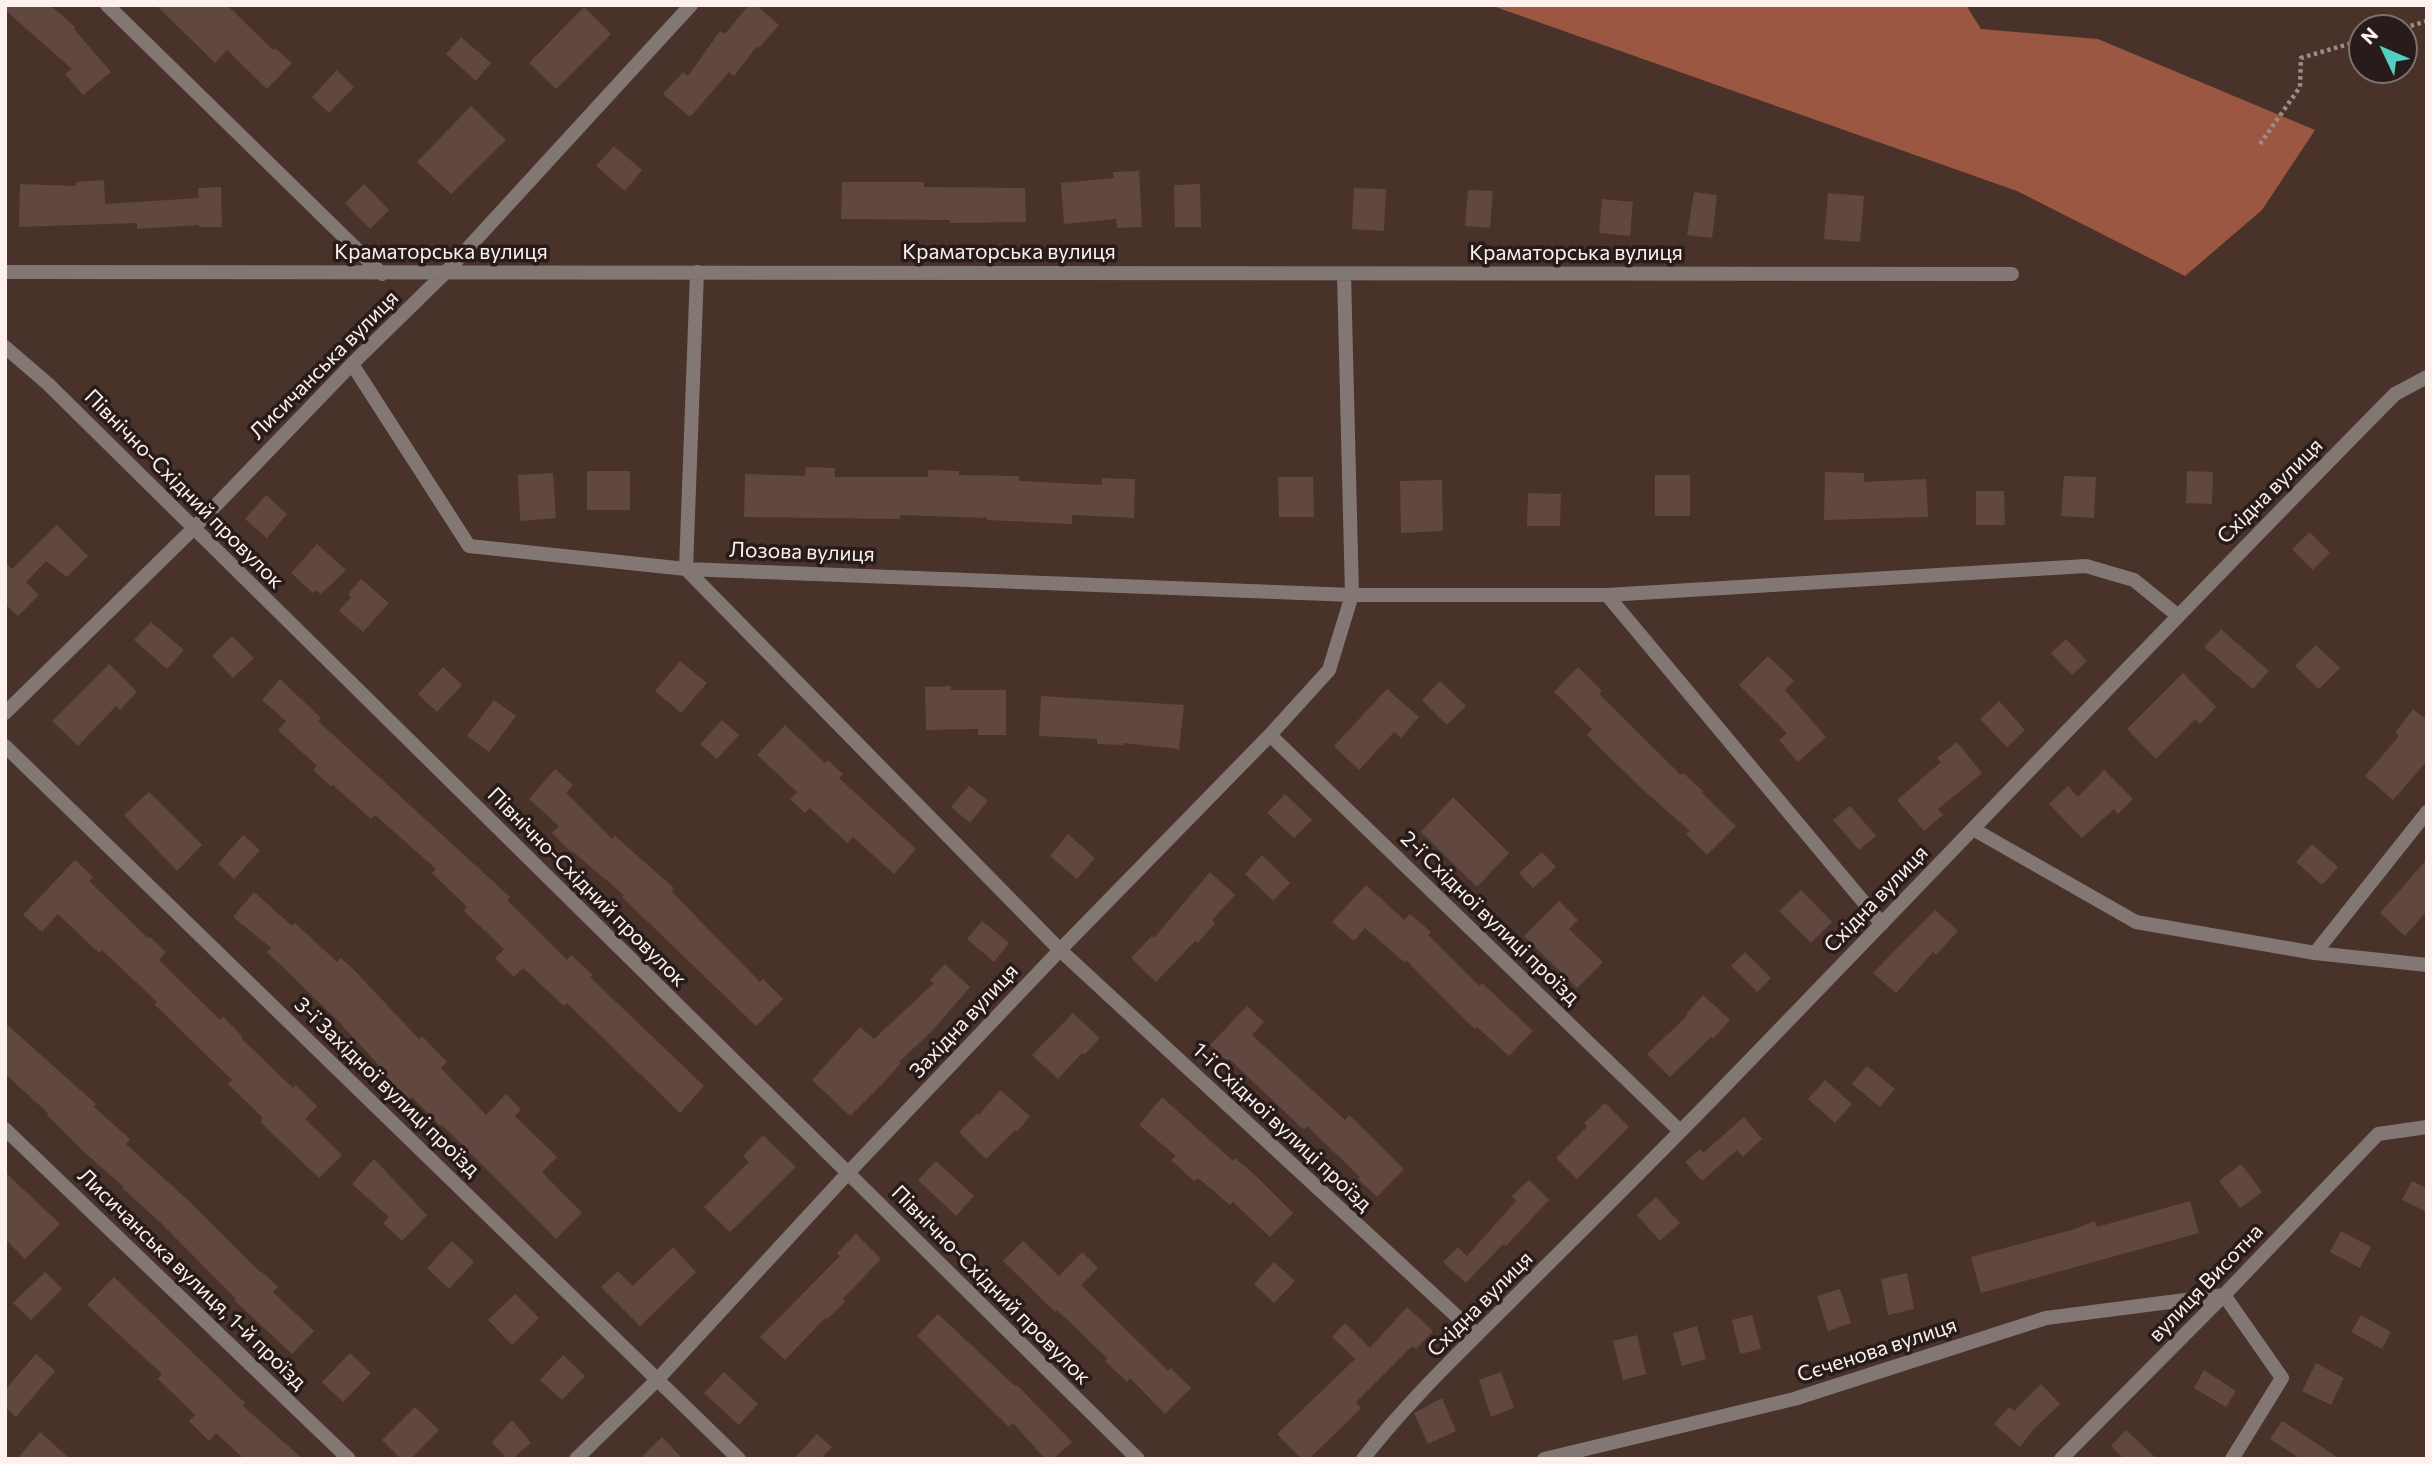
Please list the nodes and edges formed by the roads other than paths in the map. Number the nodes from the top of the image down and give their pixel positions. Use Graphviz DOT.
graph roads {
  1 [pos="107,5"];
  2 [pos="691,5"];
  3 [pos="5,272"];
  4 [pos="446,272"];
  5 [pos="697,272"];
  6 [pos="382,274"];
  7 [pos="1344,274"];
  8 [pos="2012,274"];
  9 [pos="5,347"];
  10 [pos="352,364"];
  11 [pos="2427,377"];
  12 [pos="194,528"];
  13 [pos="686,569"];
  14 [pos="1352,595"];
  15 [pos="1607,595"];
  16 [pos="2177,615"];
  17 [pos="5,713"];
  18 [pos="1270,735"];
  19 [pos="5,746"];
  20 [pos="2427,812"];
  21 [pos="1973,829"];
  22 [pos="1882,924"];
  23 [pos="1059,950"];
  24 [pos="2315,953"];
  25 [pos="2427,965"];
  26 [pos="2427,1127"];
  27 [pos="5,1129"];
  28 [pos="1680,1131"];
  29 [pos="848,1173"];
  30 [pos="2224,1295"];
  31 [pos="1477,1335"];
  32 [pos="657,1380"];
  33 [pos="349,1459"];
  34 [pos="576,1459"];
  35 [pos="739,1459"];
  36 [pos="1138,1459"];
  37 [pos="1363,1459"];
  38 [pos="1544,1459"];
  39 [pos="2062,1459"];
  40 [pos="2232,1459"];
  1 -- 6 [label="street"];
  2 -- 4 [label="street, Лисичанська вулиця"];
  3 -- 6 [label="street, Краматорська вулиця"];
  4 -- 5 [label="street, Краматорська вулиця"];
  4 -- 6 [label="street, Краматорська вулиця"];
  4 -- 10 [label="street, Лисичанська вулиця"];
  5 -- 7 [label="street, Краматорська вулиця"];
  5 -- 13 [label="street"];
  7 -- 8 [label="street, Краматорська вулиця"];
  7 -- 14 [label="street, Західна вулиця"];
  9 -- 12 [label="street, Північно-Східний провулок"];
  10 -- 12 [label="street, Лисичанська вулиця"];
  10 -- 13 [label="street, Лозова вулиця"];
  11 -- 16 [label="street, Східна вулиця"];
  12 -- 17 [label="street, Лисичанська вулиця"];
  12 -- 29 [label="street, Північно-Східний провулок"];
  13 -- 14 [label="street, Лозова вулиця"];
  13 -- 23 [label="street, 1-ї Східної вулиці проїзд"];
  14 -- 15 [label="street, Лозова вулиця"];
  14 -- 18 [label="street, Західна вулиця"];
  15 -- 16 [label="street, Лозова вулиця"];
  15 -- 22 [label="street"];
  16 -- 21 [label="street, Східна вулиця"];
  18 -- 23 [label="street, Західна вулиця"];
  18 -- 28 [label="street, 2-ї Східної вулиці проїзд"];
  19 -- 32 [label="street, 3-ї Західної вулиці проїзд"];
  20 -- 24 [label="street"];
  21 -- 22 [label="street, Східна вулиця"];
  21 -- 24 [label="street"];
  22 -- 28 [label="street, Східна вулиця"];
  23 -- 29 [label="street, Західна вулиця"];
  23 -- 31 [label="street, 1-ї Східної вулиці проїзд"];
  24 -- 25 [label="street"];
  26 -- 30 [label="street, вулиця Висотна"];
  27 -- 33 [label="street, Лисичанська вулиця, 1-й проїзд"];
  28 -- 31 [label="street, Східна вулиця"];
  29 -- 32 [label="street, Західна вулиця"];
  29 -- 36 [label="street, Північно-Східний провулок"];
  30 -- 38 [label="street, Сєченова вулиця"];
  30 -- 39 [label="street, вулиця Висотна"];
  30 -- 40 [label="street"];
  31 -- 37 [label="street, Східна вулиця"];
  32 -- 34 [label="street, Західна вулиця"];
  32 -- 35 [label="street, 3-ї Західної вулиці проїзд"];
}
